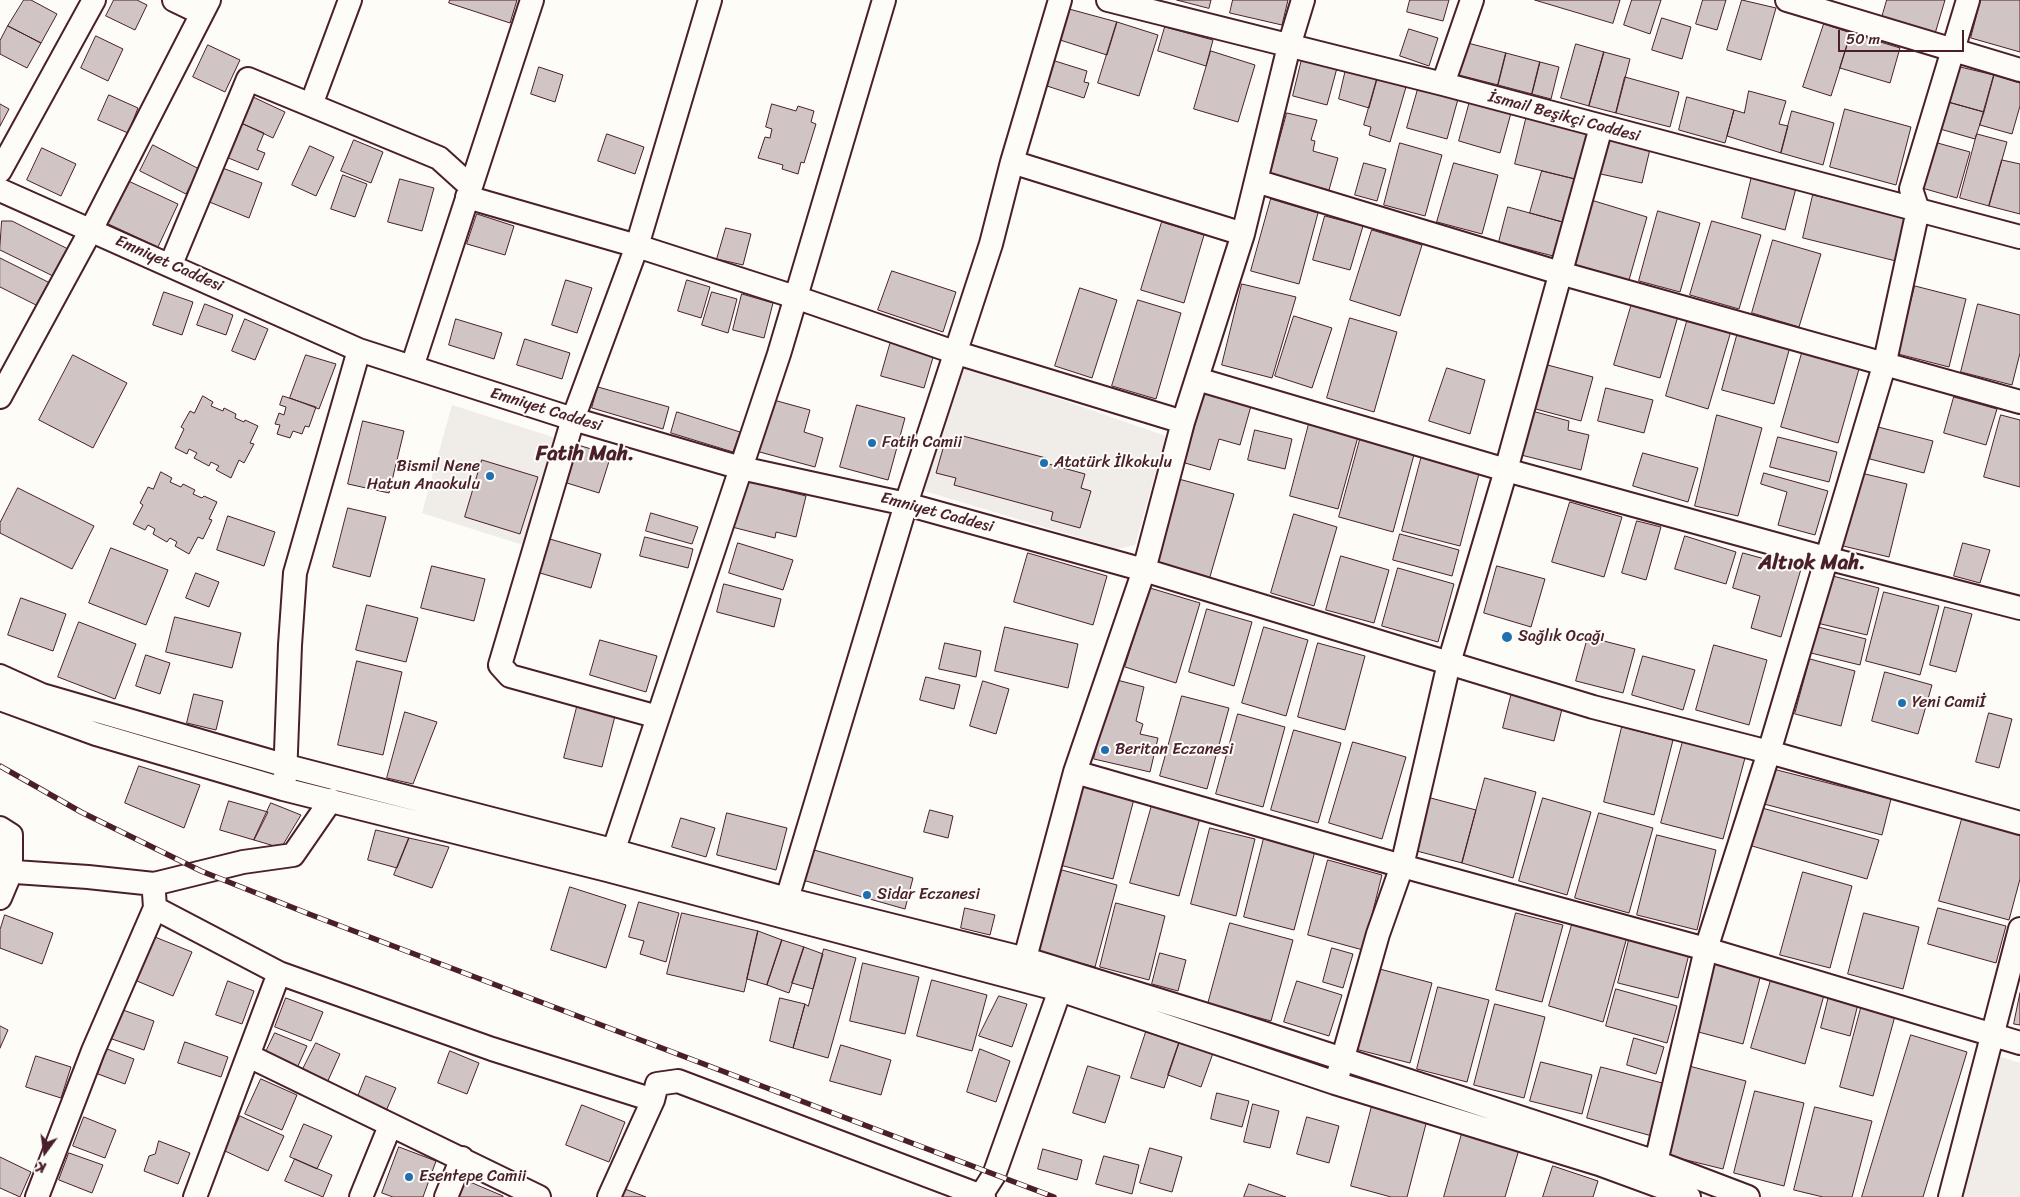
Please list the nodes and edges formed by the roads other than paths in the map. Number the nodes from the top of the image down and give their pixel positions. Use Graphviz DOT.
graph roads {
  1 [pos="94,0"];
  2 [pos="174,0"];
  3 [pos="350,0"];
  4 [pos="532,0"];
  5 [pos="710,0"];
  6 [pos="884,0"];
  7 [pos="1060,0"];
  8 [pos="1108,0"];
  9 [pos="1303,0"];
  10 [pos="1472,0"];
  11 [pos="1787,0"];
  12 [pos="1968,0"];
  13 [pos="205,6"];
  14 [pos="1826,6"];
  15 [pos="1164,7"];
  16 [pos="1289,46"];
  17 [pos="1954,50"];
  18 [pos="2020,70"];
  19 [pos="1442,84"];
  20 [pos="312,105"];
  21 [pos="1601,127"];
  22 [pos="1012,162"];
  23 [pos="0,171"];
  24 [pos="1256,181"];
  25 [pos="0,190"];
  26 [pos="469,192"];
  27 [pos="1918,210"];
  28 [pos="91,230"];
  29 [pos="1243,234"];
  30 [pos="2020,237"];
  31 [pos="637,246"];
  32 [pos="171,264"];
  33 [pos="1560,272"];
  34 [pos="795,297"];
  35 [pos="359,350"];
  36 [pos="954,352"];
  37 [pos="1884,366"];
  38 [pos="412,367"];
  39 [pos="1198,379"];
  40 [pos="0,397"];
  41 [pos="2020,402"];
  42 [pos="573,419"];
  43 [pos="1183,422"];
  44 [pos="741,468"];
  45 [pos="1506,470"];
  46 [pos="906,504"];
  47 [pos="1826,558"];
  48 [pos="1144,570"];
  49 [pos="2020,608"];
  50 [pos="1449,663"];
  51 [pos="0,676"];
  52 [pos="0,698"];
  53 [pos="658,717"];
  54 [pos="1769,752"];
  55 [pos="287,766"];
  56 [pos="1075,772"];
  57 [pos="284,789"];
  58 [pos="331,800"];
  59 [pos="2020,823"];
  60 [pos="0,828"];
  61 [pos="610,860"];
  62 [pos="1402,866"];
  63 [pos="5,872"];
  64 [pos="154,884"];
  65 [pos="0,898"];
  66 [pos="787,899"];
  67 [pos="155,908"];
  68 [pos="2020,928"];
  69 [pos="1706,949"];
  70 [pos="1022,968"];
  71 [pos="279,973"];
  72 [pos="1060,990"];
  73 [pos="1990,1036"];
  74 [pos="2020,1043"];
  75 [pos="249,1056"];
  76 [pos="1342,1060"];
  77 [pos="1335,1083"];
  78 [pos="653,1100"];
  79 [pos="390,1126"];
  80 [pos="462,1158"];
  81 [pos="1652,1171"];
  82 [pos="37,1197"];
  83 [pos="195,1197"];
  84 [pos="360,1197"];
  85 [pos="446,1197"];
  86 [pos="539,1197"];
  87 [pos="609,1197"];
  88 [pos="982,1197"];
  89 [pos="1689,1197"];
  90 [pos="1748,1197"];
  91 [pos="1950,1197"];
  1 -- 23 [label="street"];
  2 -- 13 [label="street"];
  3 -- 20 [label="street"];
  4 -- 26 [label="street"];
  5 -- 31 [label="street"];
  6 -- 34 [label="street"];
  7 -- 22 [label="street"];
  8 -- 15 [label="street, İsmail Beşikçi Caddesi"];
  9 -- 16 [label="street"];
  10 -- 19 [label="street"];
  11 -- 14 [label="street"];
  12 -- 17 [label="street"];
  13 -- 28 [label="street"];
  14 -- 17 [label="street"];
  15 -- 16 [label="street, İsmail Beşikçi Caddesi"];
  16 -- 19 [label="street, İsmail Beşikçi Caddesi"];
  16 -- 24 [label="street"];
  17 -- 18 [label="street"];
  17 -- 27 [label="street"];
  19 -- 21 [label="street, İsmail Beşikçi Caddesi"];
  20 -- 26 [label="street"];
  20 -- 32 [label="street"];
  21 -- 27 [label="street, İsmail Beşikçi Caddesi"];
  21 -- 33 [label="street"];
  22 -- 29 [label="street"];
  22 -- 36 [label="street"];
  24 -- 29 [label="street"];
  24 -- 33 [label="street"];
  25 -- 28 [label="street, Emniyet Caddesi"];
  26 -- 31 [label="street"];
  26 -- 38 [label="street"];
  27 -- 30 [label="street, İsmail Beşikçi Caddesi"];
  27 -- 37 [label="street"];
  28 -- 32 [label="street, Emniyet Caddesi"];
  28 -- 40 [label="street"];
  29 -- 39 [label="street"];
  31 -- 34 [label="street"];
  31 -- 42 [label="street"];
  32 -- 35 [label="street, Emniyet Caddesi"];
  33 -- 37 [label="street"];
  33 -- 45 [label="street"];
  34 -- 36 [label="street"];
  34 -- 44 [label="street"];
  35 -- 38 [label="street, Emniyet Caddesi"];
  35 -- 55 [label="street"];
  36 -- 43 [label="street"];
  36 -- 46 [label="street"];
  37 -- 41 [label="street"];
  37 -- 47 [label="street"];
  38 -- 42 [label="street, Emniyet Caddesi"];
  39 -- 43 [label="street"];
  39 -- 45 [label="street"];
  42 -- 44 [label="street, Emniyet Caddesi"];
  42 -- 53 [label="street"];
  43 -- 48 [label="street"];
  44 -- 46 [label="street, Emniyet Caddesi"];
  44 -- 53 [label="street"];
  45 -- 47 [label="street"];
  45 -- 50 [label="street"];
  46 -- 48 [label="street, Emniyet Caddesi"];
  46 -- 66 [label="street"];
  47 -- 49 [label="street"];
  47 -- 54 [label="street"];
  48 -- 50 [label="street, Emniyet Caddesi"];
  48 -- 56 [label="street"];
  50 -- 54 [label="street, Emniyet Caddesi"];
  50 -- 62 [label="street"];
  51 -- 55 [label="street"];
  52 -- 57 [label="street"];
  53 -- 61 [label="street"];
  54 -- 59 [label="street, Emniyet Caddesi"];
  54 -- 69 [label="street"];
  55 -- 57 [label="street"];
  55 -- 61 [label="street"];
  56 -- 62 [label="street"];
  56 -- 70 [label="street"];
  57 -- 58 [label="street"];
  58 -- 61 [label="street"];
  58 -- 64 [label="street"];
  60 -- 63 [label="street"];
  61 -- 66 [label="street"];
  61 -- 70 [label="street"];
  62 -- 69 [label="street"];
  62 -- 76 [label="street"];
  63 -- 64 [label="street"];
  63 -- 65 [label="street"];
  64 -- 67 [label="street"];
  66 -- 70 [label="street"];
  67 -- 71 [label="street"];
  67 -- 82 [label="street"];
  68 -- 73 [label="street"];
  69 -- 73 [label="street"];
  69 -- 81 [label="street"];
  70 -- 72 [label="street"];
  70 -- 76 [label="street"];
  71 -- 75 [label="street"];
  71 -- 78 [label="street"];
  72 -- 77 [label="street"];
  72 -- 88 [label="street"];
  73 -- 74 [label="street"];
  73 -- 91 [label="street"];
  75 -- 79 [label="street"];
  75 -- 83 [label="street"];
  76 -- 77 [label="street"];
  76 -- 81 [label="street"];
  77 -- 81 [label="street"];
  78 -- 87 [label="street"];
  78 -- 88 [label="street"];
  79 -- 80 [label="street"];
  79 -- 84 [label="street"];
  80 -- 85 [label="street"];
  80 -- 86 [label="street"];
  81 -- 89 [label="street"];
  81 -- 90 [label="street"];
}
